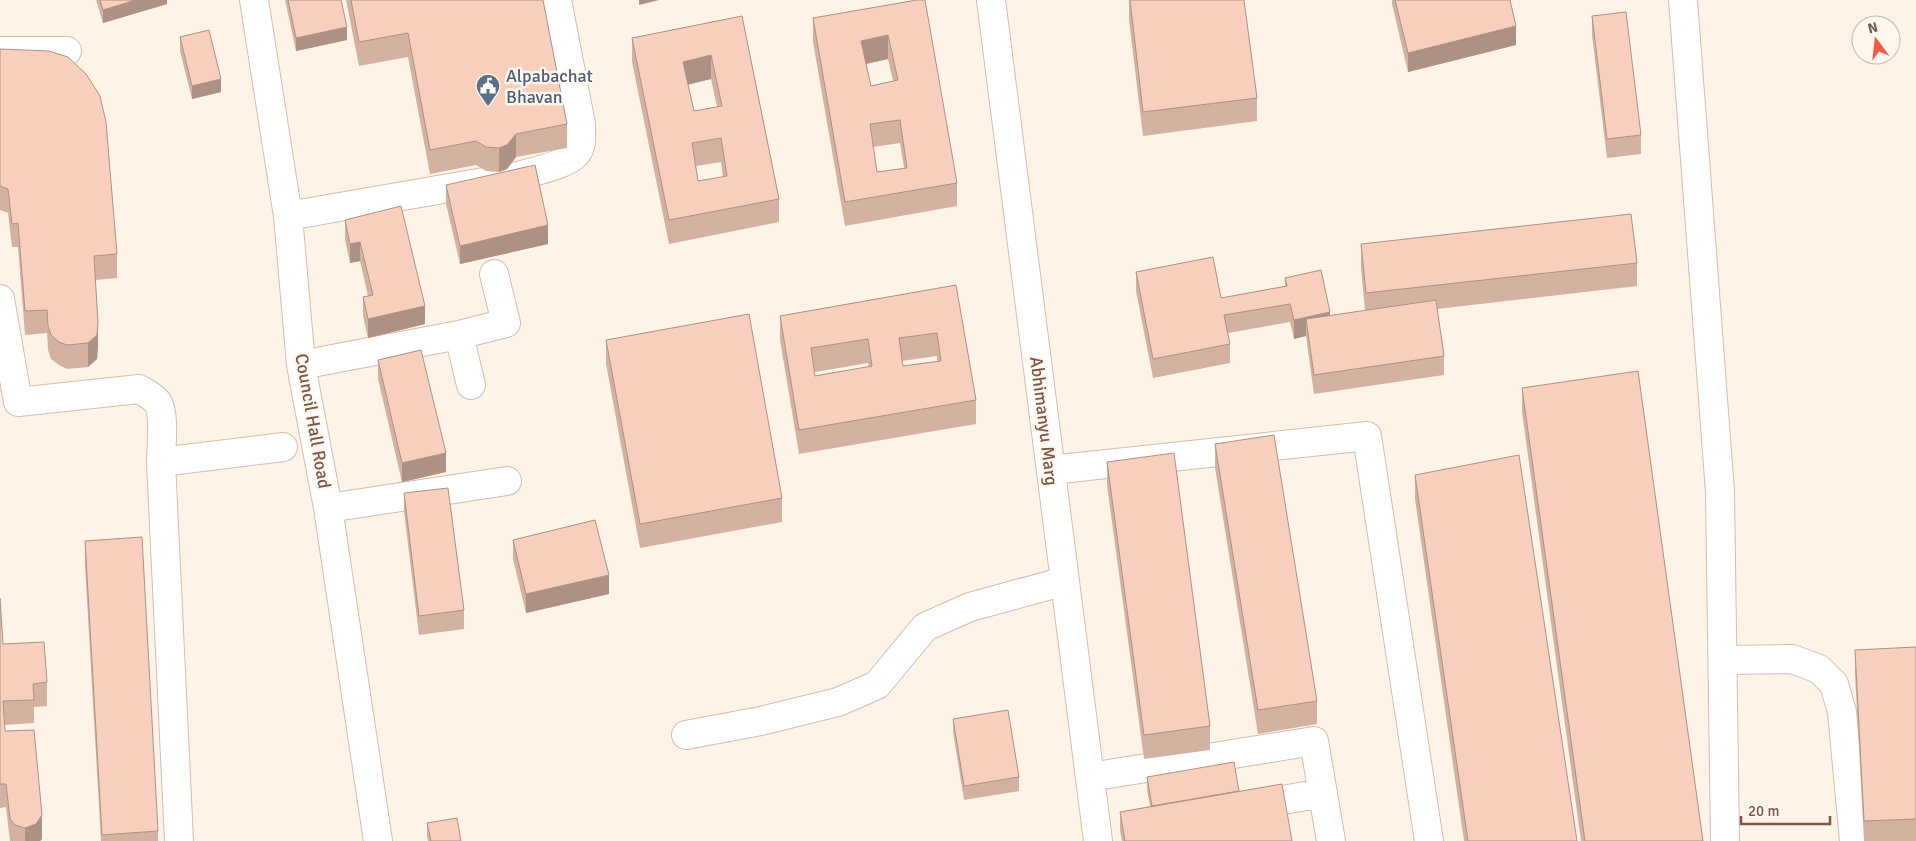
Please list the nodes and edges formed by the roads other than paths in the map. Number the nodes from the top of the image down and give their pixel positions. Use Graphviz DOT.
graph roads {
  1 [pos="254,0"];
  2 [pos="557,0"];
  3 [pos="991,0"];
  4 [pos="1684,0"];
  5 [pos="0,51"];
  6 [pos="67,51"];
  7 [pos="288,216"];
  8 [pos="494,274"];
  9 [pos="0,299"];
  10 [pos="459,335"];
  11 [pos="301,365"];
  12 [pos="471,385"];
  13 [pos="283,447"];
  14 [pos="161,462"];
  15 [pos="1051,470"];
  16 [pos="507,481"];
  17 [pos="328,508"];
  18 [pos="1065,581"];
  19 [pos="1723,660"];
  20 [pos="686,735"];
  21 [pos="1090,777"];
  22 [pos="1323,793"];
  23 [pos="1224,810"];
  24 [pos="1103,834"];
  25 [pos="179,841"];
  26 [pos="378,841"];
  27 [pos="1331,841"];
  28 [pos="1429,841"];
  29 [pos="1725,841"];
  30 [pos="1854,841"];
  1 -- 7 [label="street, Council Hall Road"];
  2 -- 7 [label="street"];
  3 -- 15 [label="street, Abhimanyu Marg"];
  4 -- 19 [label="street"];
  5 -- 6 [label="street"];
  7 -- 11 [label="street, Council Hall Road"];
  8 -- 10 [label="street"];
  9 -- 14 [label="street"];
  10 -- 11 [label="street"];
  10 -- 12 [label="street"];
  11 -- 17 [label="street, Council Hall Road"];
  13 -- 14 [label="street"];
  14 -- 25 [label="street"];
  15 -- 18 [label="street, Abhimanyu Marg"];
  15 -- 28 [label="street"];
  16 -- 17 [label="street"];
  17 -- 26 [label="street, Council Hall Road"];
  18 -- 20 [label="street"];
  18 -- 21 [label="street, Abhimanyu Marg"];
  19 -- 29 [label="street"];
  19 -- 30 [label="street"];
  21 -- 22 [label="street"];
  21 -- 24 [label="street, Abhimanyu Marg"];
  22 -- 23 [label="street"];
  22 -- 27 [label="street"];
}
